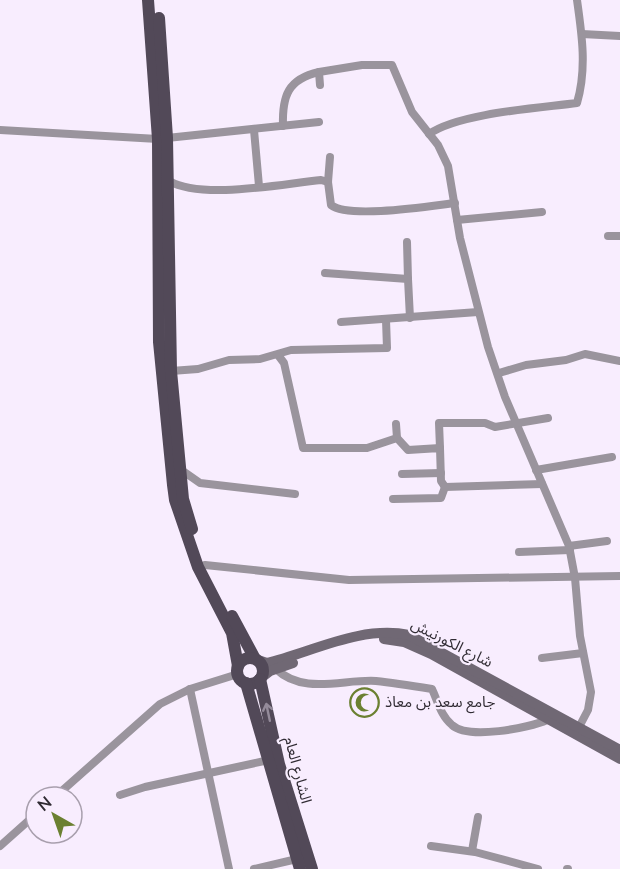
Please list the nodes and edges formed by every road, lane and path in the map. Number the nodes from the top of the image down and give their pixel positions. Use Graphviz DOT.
graph roads {
  1 [pos="148,0"];
  2 [pos="157,0"];
  3 [pos="577,0"];
  4 [pos="582,34"];
  5 [pos="620,36"];
  6 [pos="319,72"];
  7 [pos="320,85"];
  8 [pos="319,122"];
  9 [pos="283,126"];
  10 [pos="0,130"];
  11 [pos="254,130"];
  12 [pos="429,134"];
  13 [pos="163,138"];
  14 [pos="330,157"];
  15 [pos="169,181"];
  16 [pos="328,182"];
  17 [pos="259,186"];
  18 [pos="455,204"];
  19 [pos="542,212"];
  20 [pos="164,213"];
  21 [pos="457,220"];
  22 [pos="608,236"];
  23 [pos="620,237"];
  24 [pos="407,242"];
  25 [pos="325,273"];
  26 [pos="408,279"];
  27 [pos="478,312"];
  28 [pos="410,318"];
  29 [pos="386,320"];
  30 [pos="341,322"];
  31 [pos="278,355"];
  32 [pos="620,361"];
  33 [pos="171,371"];
  34 [pos="499,373"];
  35 [pos="548,418"];
  36 [pos="396,424"];
  37 [pos="517,424"];
  38 [pos="397,438"];
  39 [pos="440,448"];
  40 [pos="612,457"];
  41 [pos="175,461"];
  42 [pos="536,471"];
  43 [pos="441,473"];
  44 [pos="402,474"];
  45 [pos="542,484"];
  46 [pos="445,487"];
  47 [pos="295,494"];
  48 [pos="393,499"];
  49 [pos="607,541"];
  50 [pos="569,548"];
  51 [pos="519,552"];
  52 [pos="205,565"];
  53 [pos="620,576"];
  54 [pos="575,578"];
  55 [pos="583,653"];
  56 [pos="542,658"];
  57 [pos="256,659"];
  58 [pos="276,669"];
  59 [pos="241,674"];
  60 [pos="261,678"];
  61 [pos="190,690"];
  62 [pos="547,720"];
  63 [pos="578,729"];
  64 [pos="620,750"];
  65 [pos="620,759"];
  66 [pos="273,764"];
  67 [pos="208,775"];
  68 [pos="69,785"];
  69 [pos="120,795"];
  70 [pos="478,817"];
  71 [pos="24,825"];
  72 [pos="0,846"];
  73 [pos="431,846"];
  74 [pos="472,851"];
  75 [pos="298,864"];
  76 [pos="283,866"];
  77 [pos="518,866"];
  78 [pos="229,869"];
  79 [pos="254,869"];
  80 [pos="312,869"];
  81 [pos="538,869"];
  1 -- 13 [label="main road"];
  2 -- 13 [label="main road"];
  3 -- 4 [label="street"];
  4 -- 5 [label="street"];
  4 -- 12 [label="street"];
  6 -- 7 [label="street"];
  6 -- 9 [label="street"];
  6 -- 12 [label="street"];
  8 -- 9 [label="street"];
  9 -- 11 [label="street"];
  10 -- 13 [label="street"];
  11 -- 13 [label="street"];
  11 -- 17 [label="street"];
  12 -- 18 [label="street"];
  13 -- 15 [label="main road"];
  13 -- 20 [label="main road"];
  14 -- 16 [label="street"];
  15 -- 17 [label="street"];
  15 -- 20 [label="main road"];
  16 -- 17 [label="street"];
  16 -- 18 [label="street"];
  18 -- 21 [label="street"];
  19 -- 21 [label="street"];
  20 -- 33 [label="main road"];
  20 -- 41 [label="main road"];
  21 -- 27 [label="street"];
  22 -- 23 [label="street"];
  24 -- 26 [label="street"];
  25 -- 26 [label="street"];
  26 -- 28 [label="street"];
  27 -- 28 [label="street"];
  27 -- 34 [label="street"];
  28 -- 29 [label="street"];
  29 -- 30 [label="street"];
  29 -- 31 [label="street"];
  31 -- 33 [label="street"];
  31 -- 38 [label="street"];
  32 -- 34 [label="street"];
  33 -- 41 [label="main road"];
  34 -- 37 [label="street"];
  35 -- 37 [label="street"];
  36 -- 38 [label="street"];
  37 -- 39 [label="street"];
  37 -- 42 [label="street"];
  38 -- 39 [label="street"];
  39 -- 43 [label="street"];
  40 -- 42 [label="street"];
  41 -- 47 [label="street"];
  41 -- 52 [label="main road"];
  41 -- 59 [label="main road, الشارع العام"];
  42 -- 45 [label="street"];
  43 -- 44 [label="street"];
  43 -- 46 [label="street"];
  45 -- 46 [label="street"];
  45 -- 50 [label="street"];
  46 -- 48 [label="street"];
  49 -- 50 [label="street"];
  50 -- 51 [label="street"];
  50 -- 54 [label="street"];
  52 -- 54 [label="street"];
  52 -- 57 [label="main road"];
  53 -- 54 [label="street"];
  54 -- 55 [label="street"];
  55 -- 56 [label="street"];
  55 -- 63 [label="street"];
  57 -- 59 [label="main road"];
  57 -- 60 [label="main road"];
  57 -- 63 [label="main road, شارع الكورنيش"];
  58 -- 60 [label="main road, شارع الكورنيش"];
  58 -- 62 [label="main road, شارع الكورنيش"];
  58 -- 62 [label="street"];
  59 -- 60 [label="main road"];
  59 -- 61 [label="street"];
  59 -- 66 [label="main road, الشارع العام"];
  66 -- 60 [label="main road, الشارع العام, one-way"];
  61 -- 67 [label="street"];
  61 -- 68 [label="street"];
  62 -- 65 [label="main road, شارع الكورنيش"];
  63 -- 64 [label="main road, شارع الكورنيش"];
  66 -- 67 [label="street"];
  66 -- 75 [label="main road, الشارع العام"];
  66 -- 80 [label="main road, الشارع العام"];
  67 -- 69 [label="street"];
  67 -- 78 [label="street"];
  70 -- 74 [label="street"];
  71 -- 72 [label="street"];
  73 -- 74 [label="street"];
  74 -- 77 [label="street"];
  75 -- 76 [label="street"];
  76 -- 79 [label="street"];
  77 -- 81 [label="street"];
}
